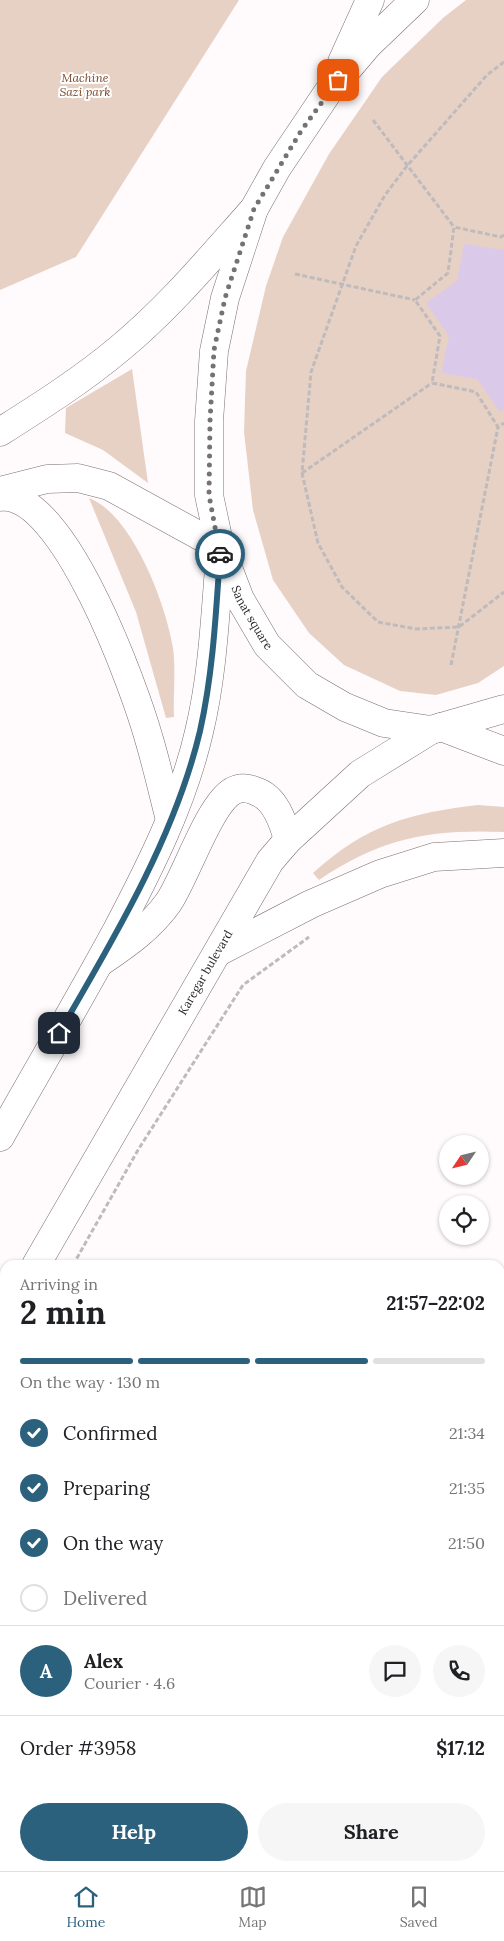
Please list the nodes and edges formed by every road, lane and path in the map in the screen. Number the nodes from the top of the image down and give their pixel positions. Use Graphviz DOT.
graph roads {
  1 [pos="370,0"];
  2 [pos="415,0"];
  3 [pos="504,62"];
  4 [pos="328,92"];
  5 [pos="373,120"];
  6 [pos="407,166"];
  7 [pos="254,209"];
  8 [pos="454,228"];
  9 [pos="504,235"];
  10 [pos="295,274"];
  11 [pos="342,284"];
  12 [pos="415,300"];
  13 [pos="432,383"];
  14 [pos="504,423"];
  15 [pos="498,427"];
  16 [pos="0,432"];
  17 [pos="302,473"];
  18 [pos="0,492"];
  19 [pos="0,497"];
  20 [pos="220,547"];
  21 [pos="504,592"];
  22 [pos="458,626"];
  23 [pos="451,665"];
  24 [pos="504,709"];
  25 [pos="436,728"];
  26 [pos="504,751"];
  27 [pos="170,820"];
  28 [pos="288,840"];
  29 [pos="504,853"];
  30 [pos="314,934"];
  31 [pos="218,952"];
  32 [pos="98,964"];
  33 [pos="0,1137"];
  34 [pos="39,1260"];
  35 [pos="76,1260"];
  1 -- 4 [label="main road"];
  2 -- 4 [label="main road, Sanat square"];
  3 -- 6 [label="path"];
  4 -- 7 [label="main road, Sanat square"];
  5 -- 6 [label="path"];
  6 -- 8 [label="path"];
  6 -- 11 [label="path"];
  7 -- 16 [label="main road"];
  7 -- 20 [label="main road, Sanat square"];
  8 -- 9 [label="path"];
  8 -- 12 [label="path"];
  10 -- 11 [label="path"];
  11 -- 12 [label="path"];
  11 -- 17 [label="path"];
  12 -- 13 [label="path"];
  13 -- 15 [label="path"];
  13 -- 17 [label="path"];
  14 -- 15 [label="path"];
  15 -- 22 [label="path"];
  17 -- 22 [label="path"];
  18 -- 20 [label="main road"];
  19 -- 27 [label="main road"];
  20 -- 25 [label="main road, Sanat square"];
  20 -- 27 [label="main road"];
  21 -- 22 [label="path"];
  22 -- 23 [label="path"];
  24 -- 25 [label="main road, Sanat square"];
  25 -- 26 [label="main road"];
  25 -- 28 [label="main road, Karegar bulevard"];
  27 -- 32 [label="main road"];
  28 -- 31 [label="main road, Karegar bulevard"];
  28 -- 32 [label="main road"];
  29 -- 31 [label="main road"];
  30 -- 35 [label="path"];
  31 -- 34 [label="main road, Karegar bulevard"];
  32 -- 33 [label="main road"];
}
